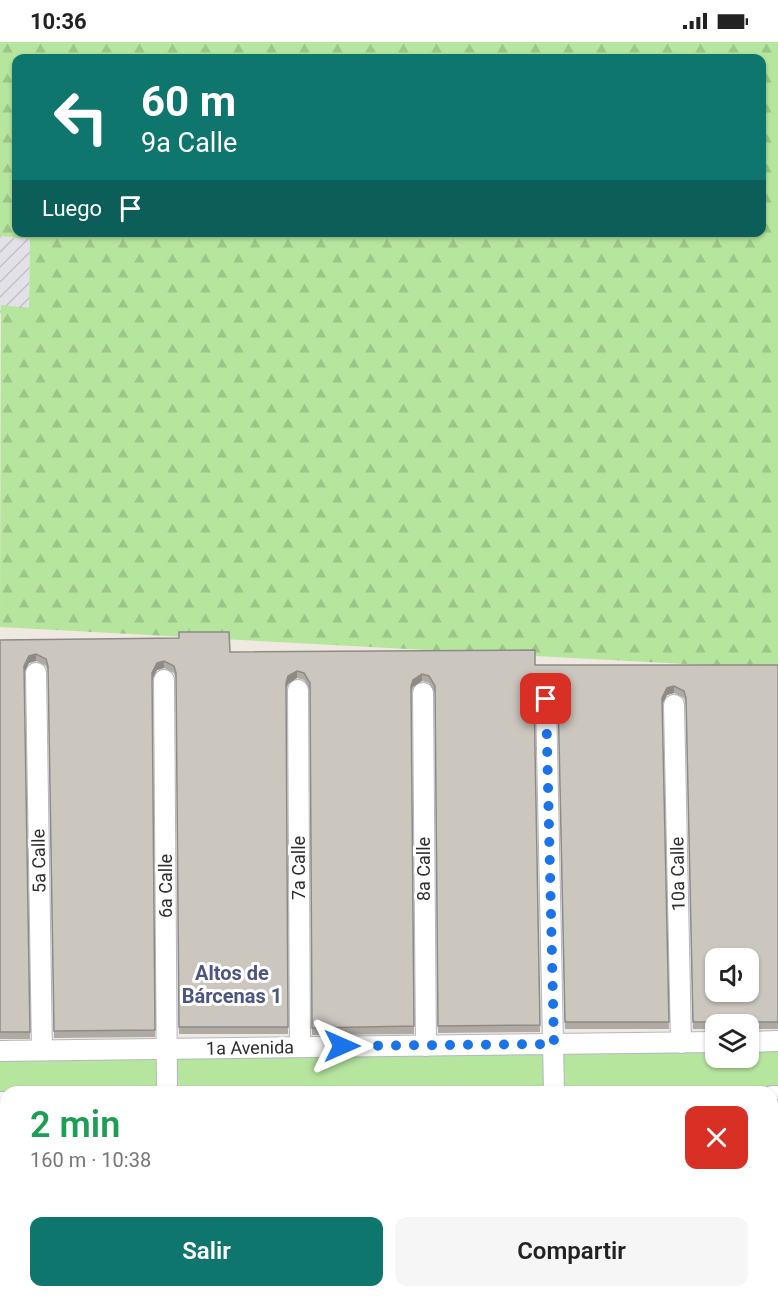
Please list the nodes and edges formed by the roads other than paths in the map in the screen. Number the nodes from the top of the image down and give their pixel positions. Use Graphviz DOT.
graph roads {
  1 [pos="36,673"];
  2 [pos="164,680"];
  3 [pos="298,690"];
  4 [pos="423,693"];
  5 [pos="546,699"];
  6 [pos="674,705"];
  7 [pos="759,1041"];
  8 [pos="778,1041"];
  9 [pos="705,1042"];
  10 [pos="681,1043"];
  11 [pos="554,1044"];
  12 [pos="300,1046"];
  13 [pos="426,1046"];
  14 [pos="42,1050"];
  15 [pos="167,1050"];
  16 [pos="0,1051"];
  17 [pos="167,1086"];
  18 [pos="554,1086"];
  1 -- 14 [label="street, 5a Calle"];
  2 -- 15 [label="street, 6a Calle"];
  3 -- 12 [label="street, 7a Calle"];
  4 -- 13 [label="street, 8a Calle"];
  5 -- 11 [label="street"];
  6 -- 10 [label="street, 10a Calle"];
  7 -- 8 [label="street"];
  9 -- 10 [label="street, 1a Avenida"];
  10 -- 11 [label="street, 1a Avenida"];
  11 -- 13 [label="street, 1a Avenida"];
  11 -- 18 [label="street"];
  12 -- 13 [label="street, 1a Avenida"];
  12 -- 15 [label="street, 1a Avenida"];
  14 -- 15 [label="street, 1a Avenida"];
  14 -- 16 [label="street, 1a Avenida"];
  15 -- 17 [label="street, 6a Calle"];
}
